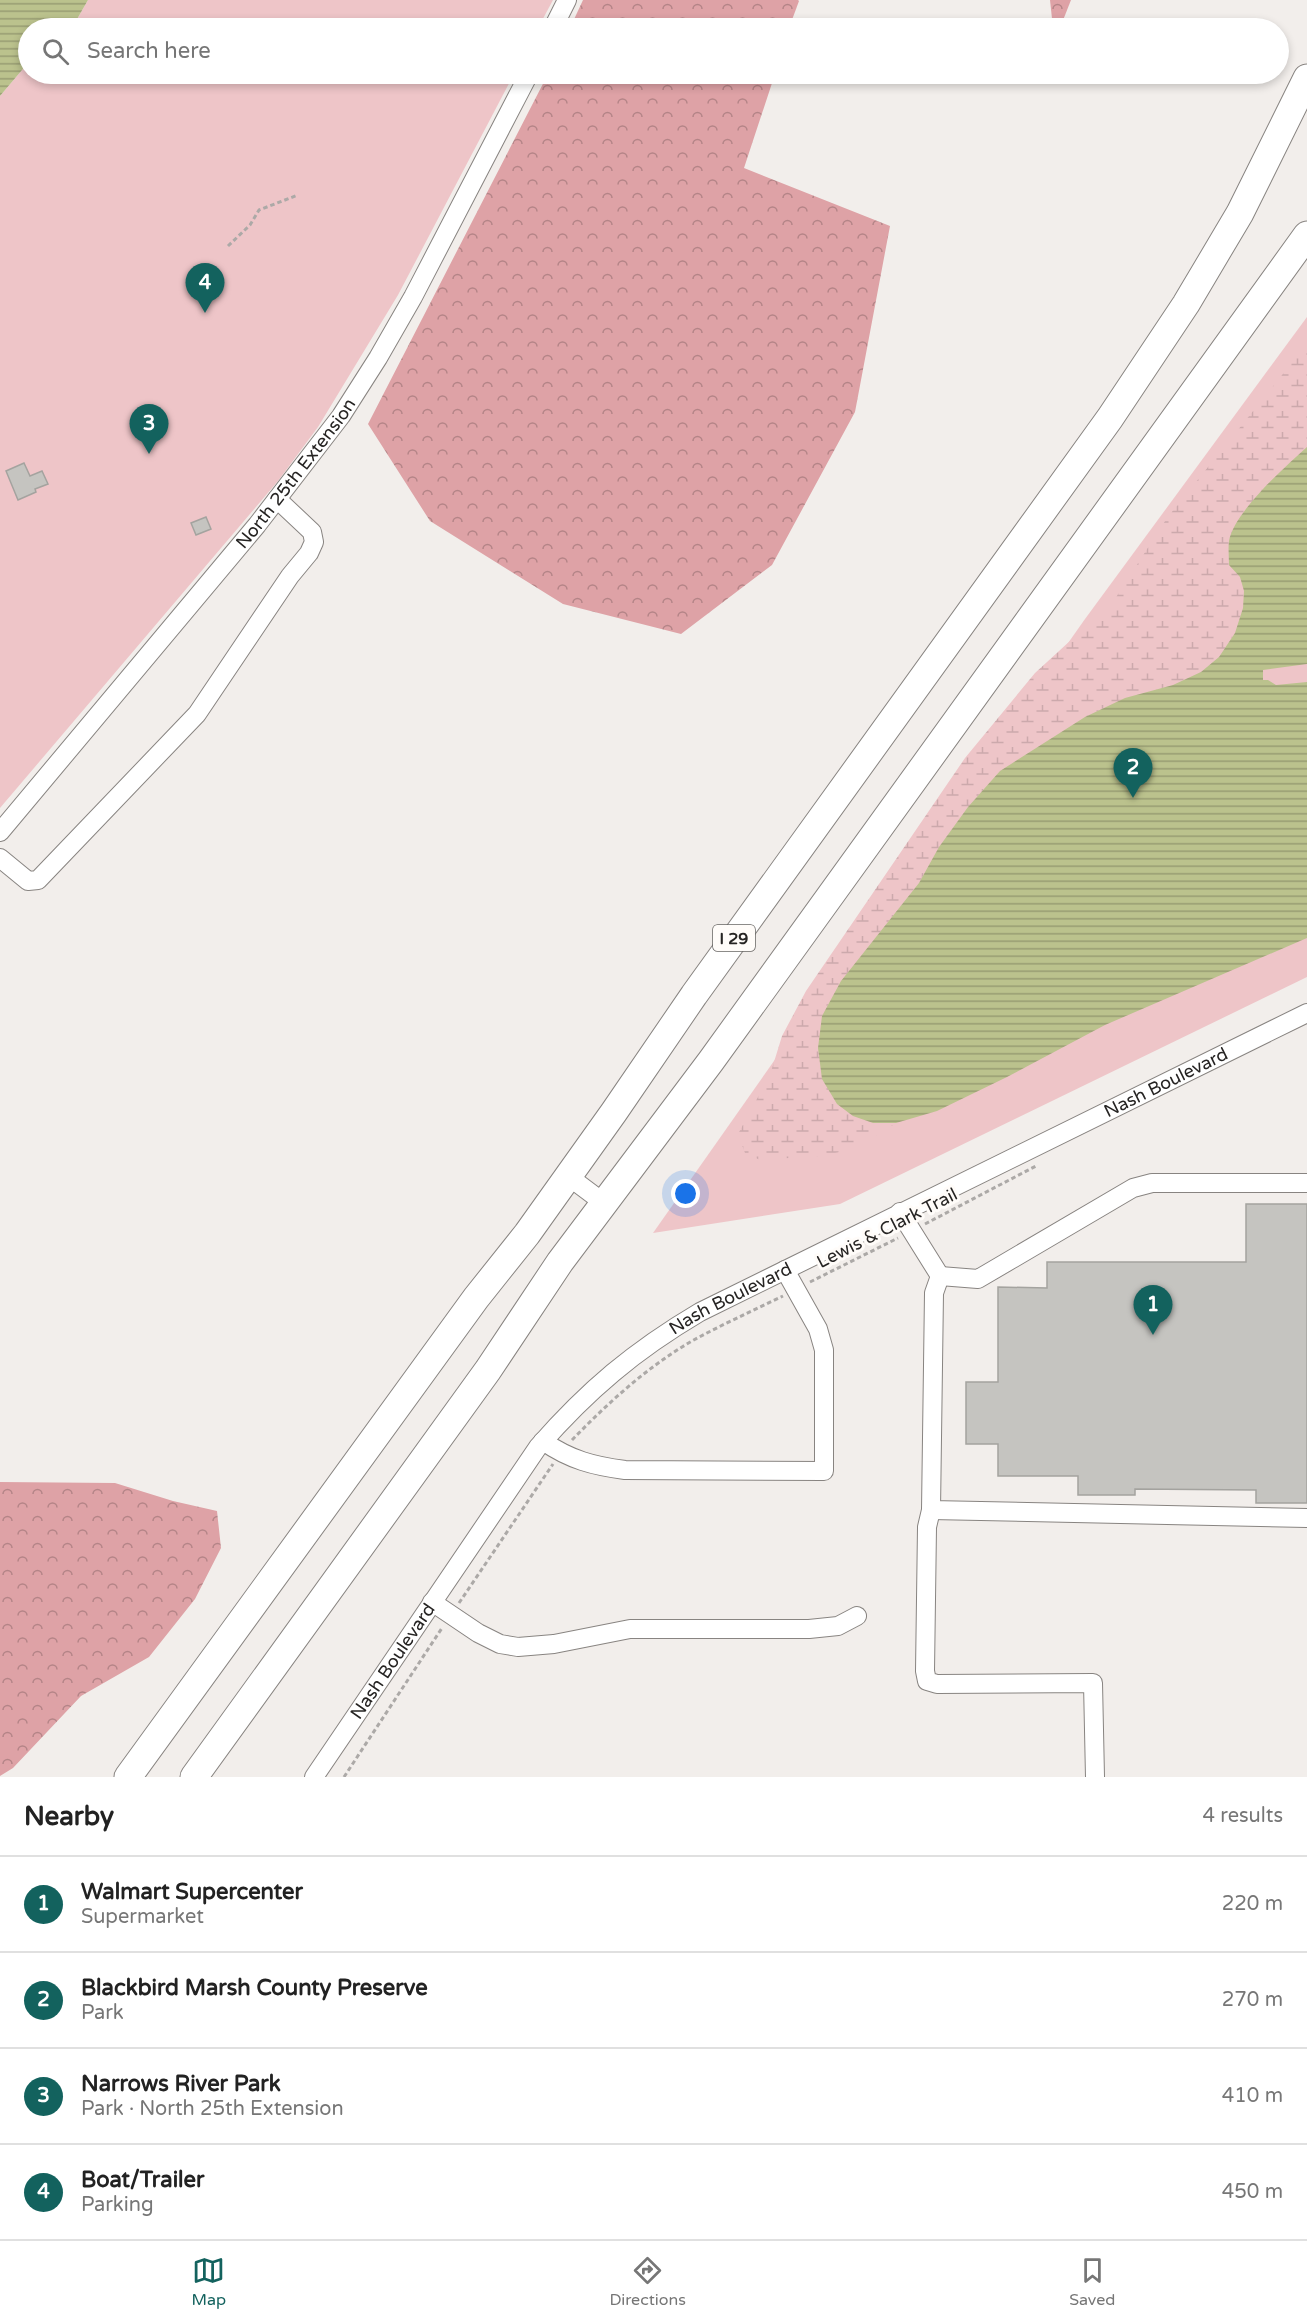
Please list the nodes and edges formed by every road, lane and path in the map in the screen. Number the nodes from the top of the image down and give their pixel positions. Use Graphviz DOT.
graph roads {
  1 [pos="567,0"];
  2 [pos="558,18"];
  3 [pos="1307,78"];
  4 [pos="524,84"];
  5 [pos="298,195"];
  6 [pos="1307,236"];
  7 [pos="228,246"];
  8 [pos="277,499"];
  9 [pos="0,832"];
  10 [pos="0,858"];
  11 [pos="1307,1013"];
  12 [pos="1045,1162"];
  13 [pos="568,1176"];
  14 [pos="1307,1184"];
  15 [pos="604,1203"];
  16 [pos="900,1212"];
  17 [pos="911,1231"];
  18 [pos="785,1270"];
  19 [pos="940,1276"];
  20 [pos="796,1289"];
  21 [pos="543,1441"];
  22 [pos="561,1454"];
  23 [pos="931,1510"];
  24 [pos="1307,1518"];
  25 [pos="432,1602"];
  26 [pos="451,1615"];
  27 [pos="857,1616"];
  28 [pos="128,1777"];
  29 [pos="194,1777"];
  30 [pos="314,1777"];
  31 [pos="344,1777"];
  32 [pos="1095,1777"];
  1 -- 2 [label="street"];
  3 -- 13 [label="highway, I 29"];
  4 -- 8 [label="street, North 25th Extension"];
  5 -- 7 [label="path"];
  6 -- 15 [label="highway"];
  8 -- 9 [label="street, North 25th Extension"];
  8 -- 10 [label="street"];
  11 -- 16 [label="street, Nash Boulevard"];
  12 -- 17 [label="path, Lewis & Clark Trail"];
  13 -- 15 [label="street"];
  13 -- 28 [label="highway, I 29"];
  14 -- 19 [label="street"];
  15 -- 29 [label="highway"];
  16 -- 17 [label="street"];
  16 -- 18 [label="street, Nash Boulevard"];
  17 -- 19 [label="street"];
  17 -- 20 [label="path, Lewis & Clark Trail"];
  18 -- 20 [label="street"];
  18 -- 21 [label="street, Nash Boulevard"];
  19 -- 23 [label="street"];
  20 -- 22 [label="path, Lewis & Clark Trail"];
  20 -- 22 [label="street"];
  21 -- 22 [label="street"];
  21 -- 25 [label="street, Nash Boulevard"];
  22 -- 26 [label="path, Lewis & Clark Trail"];
  23 -- 24 [label="street"];
  23 -- 32 [label="street"];
  25 -- 26 [label="street"];
  25 -- 30 [label="street, Nash Boulevard"];
  26 -- 27 [label="street"];
  26 -- 31 [label="path, Lewis & Clark Trail"];
}
